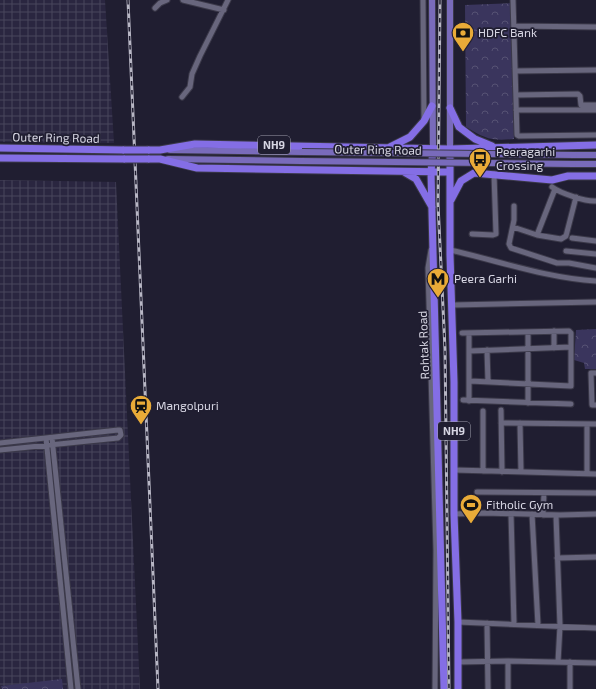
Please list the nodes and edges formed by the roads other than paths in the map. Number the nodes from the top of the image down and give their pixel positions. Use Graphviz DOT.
graph roads {
  1 [pos="167,0"];
  2 [pos="183,0"];
  3 [pos="228,0"];
  4 [pos="424,0"];
  5 [pos="432,0"];
  6 [pos="450,0"];
  7 [pos="513,0"];
  8 [pos="155,8"];
  9 [pos="224,10"];
  10 [pos="424,17"];
  11 [pos="432,17"];
  12 [pos="514,26"];
  13 [pos="596,27"];
  14 [pos="596,70"];
  15 [pos="515,72"];
  16 [pos="516,95"];
  17 [pos="182,97"];
  18 [pos="596,105"];
  19 [pos="432,106"];
  20 [pos="450,108"];
  21 [pos="516,110"];
  22 [pos="596,110"];
  23 [pos="424,121"];
  24 [pos="596,135"];
  25 [pos="596,145"];
  26 [pos="495,147"];
  27 [pos="0,148"];
  28 [pos="376,148"];
  29 [pos="388,148"];
  30 [pos="433,149"];
  31 [pos="450,149"];
  32 [pos="160,150"];
  33 [pos="596,155"];
  34 [pos="0,158"];
  35 [pos="160,159"];
  36 [pos="596,164"];
  37 [pos="376,171"];
  38 [pos="403,172"];
  39 [pos="431,172"];
  40 [pos="450,172"];
  41 [pos="494,174"];
  42 [pos="596,176"];
  43 [pos="576,197"];
  44 [pos="450,202"];
  45 [pos="594,202"];
  46 [pos="514,206"];
  47 [pos="432,207"];
  48 [pos="513,227"];
  49 [pos="472,234"];
  50 [pos="537,236"];
  51 [pos="572,238"];
  52 [pos="596,240"];
  53 [pos="432,245"];
  54 [pos="450,250"];
  55 [pos="566,251"];
  56 [pos="596,254"];
  57 [pos="596,268"];
  58 [pos="596,281"];
  59 [pos="596,302"];
  60 [pos="453,305"];
  61 [pos="554,331"];
  62 [pos="528,332"];
  63 [pos="462,333"];
  64 [pos="468,333"];
  65 [pos="570,347"];
  66 [pos="554,348"];
  67 [pos="528,349"];
  68 [pos="487,350"];
  69 [pos="469,351"];
  70 [pos="596,373"];
  71 [pos="470,381"];
  72 [pos="488,382"];
  73 [pos="528,384"];
  74 [pos="594,387"];
  75 [pos="463,400"];
  76 [pos="469,401"];
  77 [pos="528,403"];
  78 [pos="572,404"];
  79 [pos="596,405"];
  80 [pos="501,410"];
  81 [pos="483,411"];
  82 [pos="501,423"];
  83 [pos="520,423"];
  84 [pos="587,424"];
  85 [pos="596,424"];
  86 [pos="49,438"];
  87 [pos="0,443"];
  88 [pos="50,445"];
  89 [pos="0,450"];
  90 [pos="454,470"];
  91 [pos="484,471"];
  92 [pos="502,472"];
  93 [pos="521,472"];
  94 [pos="587,473"];
  95 [pos="596,474"];
  96 [pos="477,492"];
  97 [pos="544,493"];
  98 [pos="596,493"];
  99 [pos="454,514"];
  100 [pos="512,514"];
  101 [pos="532,514"];
  102 [pos="596,514"];
  103 [pos="543,515"];
  104 [pos="556,515"];
  105 [pos="596,557"];
  106 [pos="557,558"];
  107 [pos="458,622"];
  108 [pos="487,623"];
  109 [pos="514,624"];
  110 [pos="538,625"];
  111 [pos="560,626"];
  112 [pos="596,628"];
  113 [pos="488,661"];
  114 [pos="508,661"];
  115 [pos="458,662"];
  116 [pos="558,662"];
  117 [pos="570,662"];
  118 [pos="596,663"];
  119 [pos="443,664"];
  120 [pos="436,670"];
  121 [pos="71,689"];
  122 [pos="78,689"];
  123 [pos="435,689"];
  124 [pos="444,689"];
  125 [pos="458,689"];
  126 [pos="488,689"];
  127 [pos="508,689"];
  128 [pos="570,689"];
  1 -- 8 [label="street"];
  2 -- 9 [label="street"];
  3 -- 9 [label="street"];
  4 -- 10 [label="street"];
  5 -- 11 [label="main road, Rohtak Road / NH9"];
  6 -- 20 [label="main road, NH9"];
  7 -- 12 [label="street"];
  9 -- 17 [label="street"];
  10 -- 11 [label="street"];
  10 -- 23 [label="street"];
  11 -- 19 [label="main road, Rohtak Road / NH9"];
  12 -- 13 [label="street"];
  12 -- 15 [label="street"];
  14 -- 15 [label="street"];
  15 -- 16 [label="street"];
  16 -- 18 [label="street"];
  16 -- 21 [label="street"];
  19 -- 23 [label="highway"];
  19 -- 30 [label="main road, Rohtak Road / NH9"];
  20 -- 26 [label="highway"];
  20 -- 31 [label="main road, NH9"];
  21 -- 22 [label="street"];
  21 -- 24 [label="street"];
  23 -- 29 [label="highway"];
  25 -- 26 [label="highway, Outer Ring Road"];
  26 -- 31 [label="highway, Outer Ring Road"];
  27 -- 32 [label="highway, Outer Ring Road, bridge"];
  28 -- 29 [label="highway, Outer Ring Road / NH9"];
  28 -- 32 [label="highway, Outer Ring Road / NH9"];
  28 -- 37 [label="highway"];
  29 -- 30 [label="highway, Outer Ring Road / NH9"];
  30 -- 31 [label="highway, Outer Ring Road / NH9"];
  30 -- 39 [label="highway, Rohtak Road / NH9"];
  31 -- 40 [label="highway, NH9"];
  32 -- 33 [label="main road, Outer Ring Road, bridge"];
  34 -- 35 [label="highway, Outer Ring Road, bridge"];
  35 -- 36 [label="main road, Outer Ring Road, bridge"];
  35 -- 37 [label="highway, Outer Ring Road / NH9"];
  37 -- 38 [label="highway, Outer Ring Road / NH9"];
  38 -- 39 [label="highway, Outer Ring Road / NH9"];
  38 -- 47 [label="highway"];
  39 -- 40 [label="highway, Outer Ring Road"];
  39 -- 47 [label="highway, Rohtak Road / NH9"];
  40 -- 44 [label="highway, NH9"];
  41 -- 42 [label="highway"];
  41 -- 44 [label="highway"];
  41 -- 49 [label="street"];
  43 -- 45 [label="street"];
  43 -- 50 [label="street"];
  43 -- 50 [label="street"];
  44 -- 54 [label="highway, NH9"];
  46 -- 48 [label="street"];
  47 -- 53 [label="highway, Rohtak Road / NH9"];
  48 -- 50 [label="street"];
  48 -- 57 [label="street"];
  51 -- 52 [label="street"];
  53 -- 119 [label="highway, Rohtak Road / NH9"];
  53 -- 120 [label="street"];
  54 -- 58 [label="street"];
  54 -- 60 [label="highway, NH9"];
  55 -- 56 [label="street"];
  59 -- 60 [label="street"];
  60 -- 90 [label="highway, NH9"];
  61 -- 62 [label="street"];
  61 -- 65 [label="street"];
  61 -- 66 [label="street"];
  62 -- 64 [label="street"];
  62 -- 67 [label="street"];
  63 -- 64 [label="street"];
  64 -- 69 [label="street"];
  65 -- 66 [label="street"];
  65 -- 73 [label="street"];
  66 -- 67 [label="street"];
  67 -- 68 [label="street"];
  67 -- 73 [label="street"];
  68 -- 69 [label="street"];
  68 -- 72 [label="street"];
  69 -- 71 [label="street"];
  70 -- 74 [label="street"];
  71 -- 72 [label="street"];
  71 -- 76 [label="street"];
  72 -- 73 [label="street"];
  73 -- 77 [label="street"];
  74 -- 79 [label="street"];
  75 -- 76 [label="street"];
  76 -- 77 [label="street"];
  77 -- 78 [label="street"];
  80 -- 82 [label="street"];
  81 -- 91 [label="street"];
  82 -- 83 [label="street"];
  82 -- 92 [label="street"];
  83 -- 84 [label="street"];
  83 -- 93 [label="street"];
  84 -- 85 [label="street"];
  84 -- 94 [label="street"];
  86 -- 87 [label="street"];
  86 -- 88 [label="street"];
  86 -- 88 [label="street"];
  88 -- 89 [label="street"];
  88 -- 121 [label="street"];
  88 -- 122 [label="street"];
  90 -- 91 [label="street"];
  90 -- 99 [label="highway, NH9"];
  91 -- 92 [label="street"];
  92 -- 93 [label="street"];
  93 -- 94 [label="street"];
  94 -- 95 [label="street"];
  96 -- 97 [label="street"];
  97 -- 98 [label="street"];
  97 -- 103 [label="street"];
  99 -- 100 [label="street"];
  99 -- 107 [label="highway, NH9"];
  100 -- 101 [label="street"];
  100 -- 109 [label="street"];
  101 -- 103 [label="street"];
  101 -- 110 [label="street"];
  102 -- 104 [label="street"];
  103 -- 104 [label="street"];
  104 -- 106 [label="street"];
  105 -- 106 [label="street"];
  106 -- 111 [label="street"];
  107 -- 108 [label="street"];
  107 -- 115 [label="highway, NH9"];
  108 -- 109 [label="street"];
  108 -- 113 [label="street"];
  109 -- 110 [label="street"];
  110 -- 111 [label="street"];
  111 -- 112 [label="street"];
  111 -- 116 [label="street"];
  113 -- 114 [label="street"];
  113 -- 115 [label="street"];
  113 -- 126 [label="street"];
  114 -- 116 [label="street"];
  114 -- 127 [label="street"];
  115 -- 125 [label="highway, NH9"];
  116 -- 117 [label="street"];
  117 -- 118 [label="street"];
  117 -- 128 [label="street"];
  119 -- 120 [label="highway"];
  119 -- 124 [label="highway, Rohtak Road / NH9"];
  120 -- 123 [label="street"];
}
